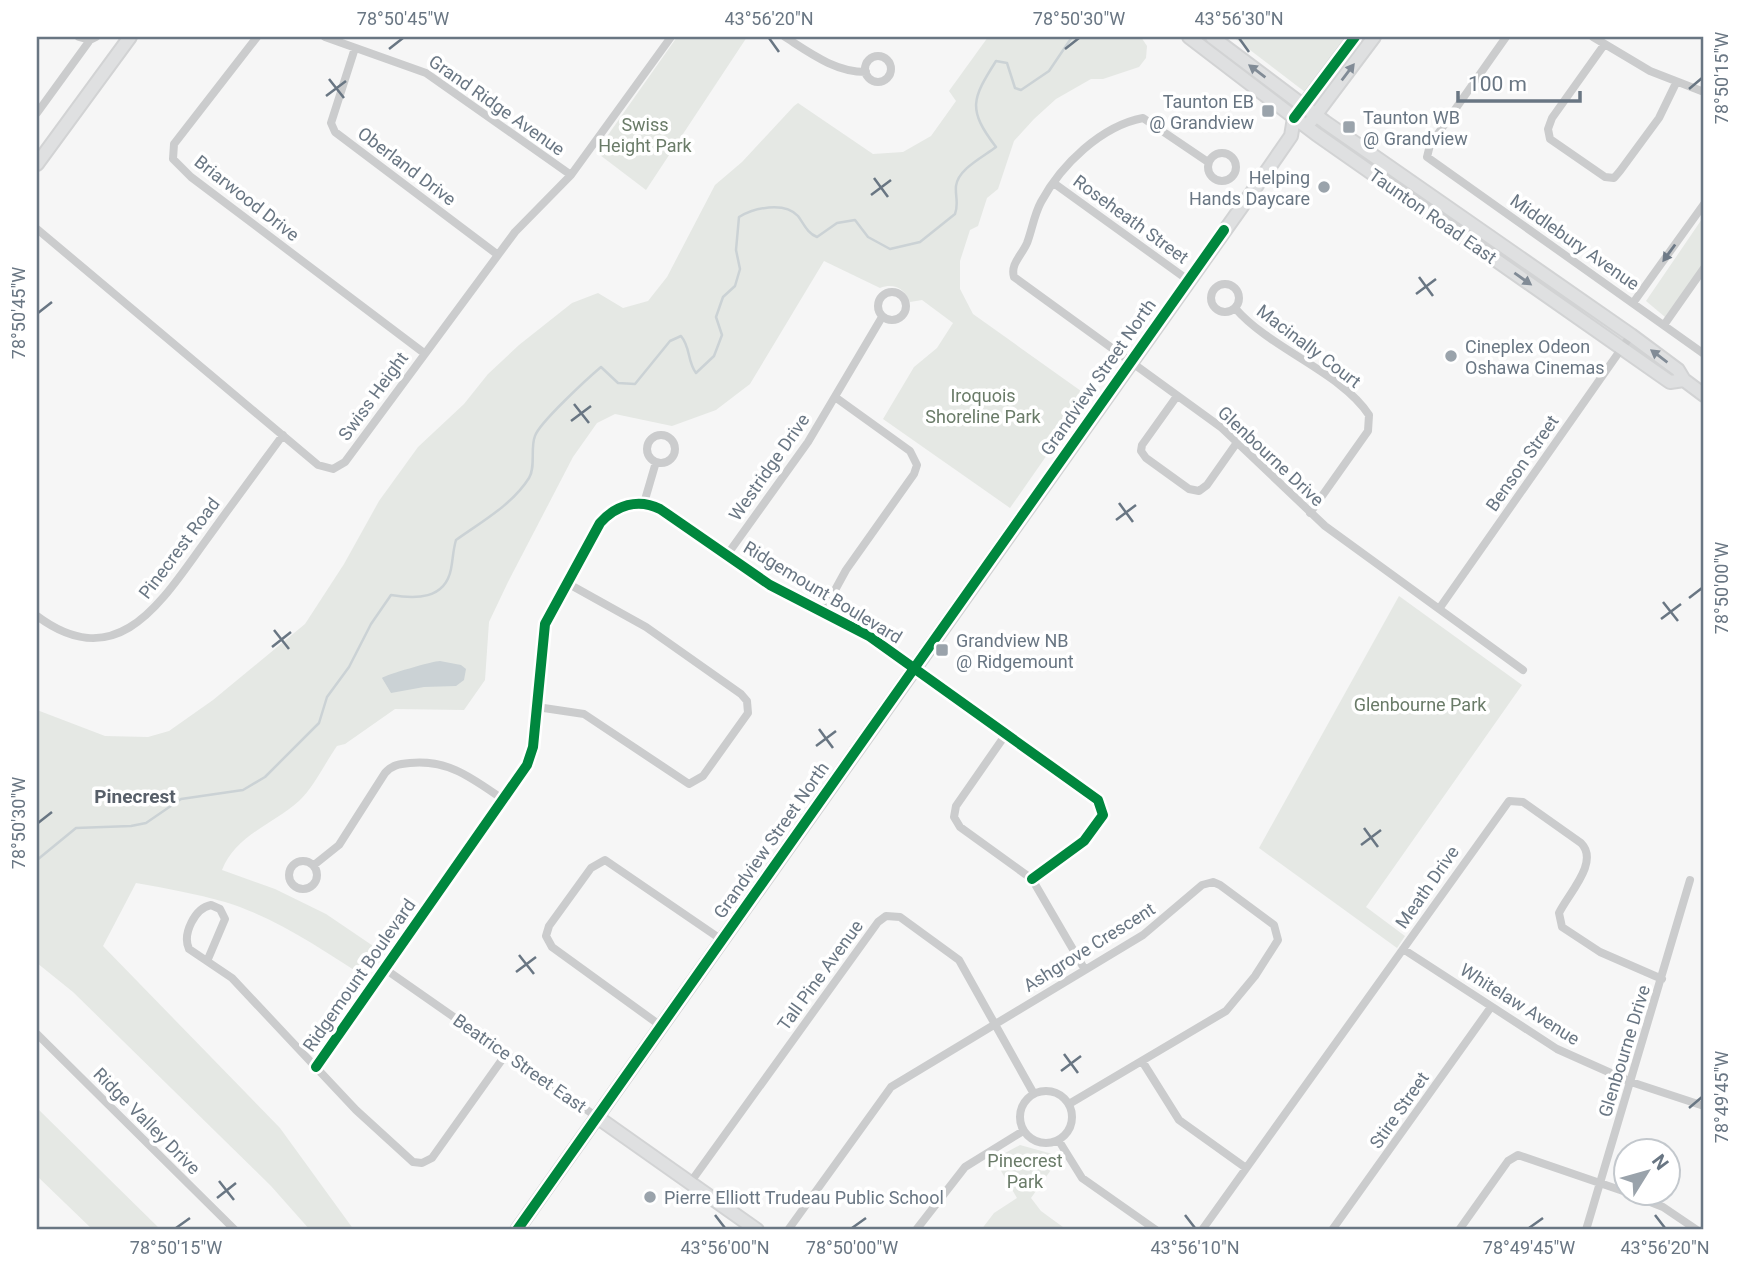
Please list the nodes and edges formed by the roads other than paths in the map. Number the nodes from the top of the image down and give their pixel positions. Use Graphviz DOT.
graph roads {
  1 [pos="79,37"];
  2 [pos="130,37"];
  3 [pos="257,37"];
  4 [pos="325,37"];
  5 [pos="671,37"];
  6 [pos="785,37"];
  7 [pos="1189,37"];
  8 [pos="1212,37"];
  9 [pos="1355,37"];
  10 [pos="1374,37"];
  11 [pos="1506,37"];
  12 [pos="1592,37"];
  13 [pos="93,38"];
  14 [pos="1604,45"];
  15 [pos="355,48"];
  16 [pos="866,72"];
  17 [pos="1676,83"];
  18 [pos="1704,92"];
  19 [pos="1303,106"];
  20 [pos="37,113"];
  21 [pos="1315,114"];
  22 [pos="1294,118"];
  23 [pos="1307,127"];
  24 [pos="1290,136"];
  25 [pos="1208,162"];
  26 [pos="37,164"];
  27 [pos="571,176"];
  28 [pos="1055,184"];
  29 [pos="1704,204"];
  30 [pos="37,229"];
  31 [pos="498,255"];
  32 [pos="1704,268"];
  33 [pos="1188,280"];
  34 [pos="1633,303"];
  35 [pos="1235,308"];
  36 [pos="883,317"];
  37 [pos="1664,326"];
  38 [pos="1630,335"];
  39 [pos="1622,348"];
  40 [pos="424,353"];
  41 [pos="1704,354"];
  42 [pos="1130,363"];
  43 [pos="1684,380"];
  44 [pos="1704,395"];
  45 [pos="1177,396"];
  46 [pos="835,397"];
  47 [pos="283,435"];
  48 [pos="1238,442"];
  49 [pos="656,462"];
  50 [pos="644,503"];
  51 [pos="1310,513"];
  52 [pos="727,555"];
  53 [pos="567,583"];
  54 [pos="1439,609"];
  55 [pos="823,612"];
  56 [pos="37,616"];
  57 [pos="914,668"];
  58 [pos="1523,670"];
  59 [pos="537,707"];
  60 [pos="1006,734"];
  61 [pos="504,800"];
  62 [pos="314,865"];
  63 [pos="1032,880"];
  64 [pos="1690,880"];
  65 [pos="722,940"];
  66 [pos="1403,949"];
  67 [pos="208,959"];
  68 [pos="385,970"];
  69 [pos="1085,970"];
  70 [pos="1662,979"];
  71 [pos="1491,1007"];
  72 [pos="995,1024"];
  73 [pos="661,1026"];
  74 [pos="37,1034"];
  75 [pos="506,1054"];
  76 [pos="1142,1061"];
  77 [pos="316,1068"];
  78 [pos="1631,1082"];
  79 [pos="1034,1094"];
  80 [pos="1069,1104"];
  81 [pos="1704,1106"];
  82 [pos="597,1117"];
  83 [pos="1023,1131"];
  84 [pos="1059,1141"];
  85 [pos="1246,1168"];
  86 [pos="690,1183"];
  87 [pos="1601,1183"];
  88 [pos="1612,1187"];
  89 [pos="1663,1208"];
  90 [pos="236,1230"];
  91 [pos="517,1230"];
  92 [pos="757,1230"];
  93 [pos="788,1230"];
  94 [pos="916,1230"];
  95 [pos="1156,1230"];
  96 [pos="1202,1230"];
  97 [pos="1332,1230"];
  98 [pos="1459,1230"];
  99 [pos="1586,1230"];
  100 [pos="1697,1230"];
  1 -- 13 [label="street"];
  2 -- 26 [label="street"];
  3 -- 40 [label="street, Briarwood Drive"];
  4 -- 15 [label="street, Grand Ridge Avenue"];
  5 -- 27 [label="street, Swiss Height"];
  6 -- 16 [label="street"];
  7 -- 22 [label="street, Taunton Road East"];
  19 -- 8 [label="street, Taunton Road East, one-way"];
  9 -- 19 [label="street, Grandview Street North"];
  21 -- 10 [label="street, one-way"];
  11 -- 34 [label="street, Middlebury Avenue"];
  12 -- 14 [label="street"];
  13 -- 20 [label="street"];
  14 -- 17 [label="street"];
  14 -- 17 [label="street"];
  15 -- 27 [label="street, Grand Ridge Avenue"];
  15 -- 31 [label="street, Oberland Drive"];
  17 -- 18 [label="street"];
  19 -- 21 [label="street, Taunton Road East"];
  19 -- 22 [label="street, Grandview Street North"];
  21 -- 23 [label="street"];
  21 -- 38 [label="street, Taunton Road East"];
  22 -- 23 [label="street, Taunton Road East"];
  22 -- 24 [label="street, Grandview Street North"];
  23 -- 24 [label="street, Grandview Street North"];
  23 -- 39 [label="street, Taunton Road East, one-way"];
  24 -- 33 [label="street, Grandview Street North"];
  25 -- 28 [label="street"];
  27 -- 31 [label="street, Swiss Height"];
  28 -- 33 [label="street, Roseheath Street"];
  28 -- 42 [label="street, Glenbourne Drive"];
  29 -- 34 [label="street, one-way"];
  30 -- 47 [label="street, Swiss Height"];
  31 -- 40 [label="street, Swiss Height"];
  32 -- 37 [label="street"];
  33 -- 42 [label="street, Grandview Street North"];
  34 -- 37 [label="street, Middlebury Avenue"];
  35 -- 51 [label="street, Macinally Court"];
  36 -- 46 [label="street, Westridge Drive"];
  37 -- 41 [label="street, Middlebury Avenue"];
  38 -- 39 [label="street, Benson Street"];
  43 -- 38 [label="street, Taunton Road East, one-way"];
  39 -- 43 [label="street, Taunton Road East"];
  39 -- 54 [label="street, Benson Street"];
  40 -- 47 [label="street, Swiss Height"];
  42 -- 45 [label="street, Glenbourne Drive"];
  42 -- 57 [label="street, Grandview Street North"];
  43 -- 44 [label="street, Taunton Road East"];
  45 -- 48 [label="street, Glenbourne Drive"];
  45 -- 48 [label="street"];
  46 -- 52 [label="street, Westridge Drive"];
  46 -- 55 [label="street"];
  47 -- 56 [label="street, Pinecrest Road"];
  48 -- 51 [label="street, Glenbourne Drive"];
  49 -- 50 [label="street"];
  50 -- 52 [label="street, Ridgemount Boulevard"];
  50 -- 53 [label="street, Ridgemount Boulevard"];
  51 -- 54 [label="street, Glenbourne Drive"];
  52 -- 55 [label="street, Ridgemount Boulevard"];
  53 -- 59 [label="street, Ridgemount Boulevard"];
  53 -- 59 [label="street"];
  54 -- 58 [label="street, Glenbourne Drive"];
  55 -- 57 [label="street, Ridgemount Boulevard"];
  57 -- 60 [label="street, Ridgemount Boulevard"];
  57 -- 65 [label="street, Grandview Street North"];
  59 -- 61 [label="street, Ridgemount Boulevard"];
  60 -- 63 [label="street"];
  60 -- 63 [label="street, Ridgemount Boulevard"];
  61 -- 62 [label="street"];
  61 -- 68 [label="street, Ridgemount Boulevard"];
  63 -- 69 [label="street"];
  64 -- 70 [label="street, Glenbourne Drive"];
  65 -- 73 [label="street, Grandview Street North"];
  65 -- 73 [label="street"];
  66 -- 70 [label="street, Meath Drive"];
  66 -- 71 [label="street, Whitelaw Avenue"];
  66 -- 85 [label="street, Meath Drive"];
  67 -- 67 [label="street"];
  67 -- 77 [label="street"];
  68 -- 75 [label="street, Beatrice Street East"];
  68 -- 77 [label="street, Ridgemount Boulevard"];
  69 -- 72 [label="street, Ashgrove Crescent"];
  69 -- 76 [label="street, Ashgrove Crescent"];
  70 -- 78 [label="street, Glenbourne Drive"];
  71 -- 78 [label="street, Whitelaw Avenue"];
  71 -- 97 [label="street, Stire Street"];
  72 -- 79 [label="street, Tall Pine Avenue"];
  72 -- 86 [label="street, Tall Pine Avenue"];
  72 -- 93 [label="street, Ashgrove Crescent"];
  73 -- 82 [label="street, Grandview Street North"];
  74 -- 90 [label="street, Ridge Valley Drive"];
  75 -- 77 [label="street"];
  75 -- 82 [label="street, Beatrice Street East"];
  76 -- 80 [label="street, Ashgrove Crescent"];
  76 -- 85 [label="street"];
  78 -- 81 [label="street, Whitelaw Avenue"];
  78 -- 87 [label="street, Glenbourne Drive"];
  79 -- 80 [label="street"];
  79 -- 83 [label="street"];
  80 -- 84 [label="street"];
  82 -- 86 [label="street, Beatrice Street East"];
  82 -- 91 [label="street, Grandview Street North"];
  83 -- 84 [label="street"];
  83 -- 94 [label="street"];
  84 -- 95 [label="street"];
  85 -- 96 [label="street, Meath Drive"];
  86 -- 92 [label="street, Beatrice Street East"];
  87 -- 88 [label="street"];
  87 -- 98 [label="street"];
  87 -- 99 [label="street, Glenbourne Drive"];
  89 -- 100 [label="street"];
}
